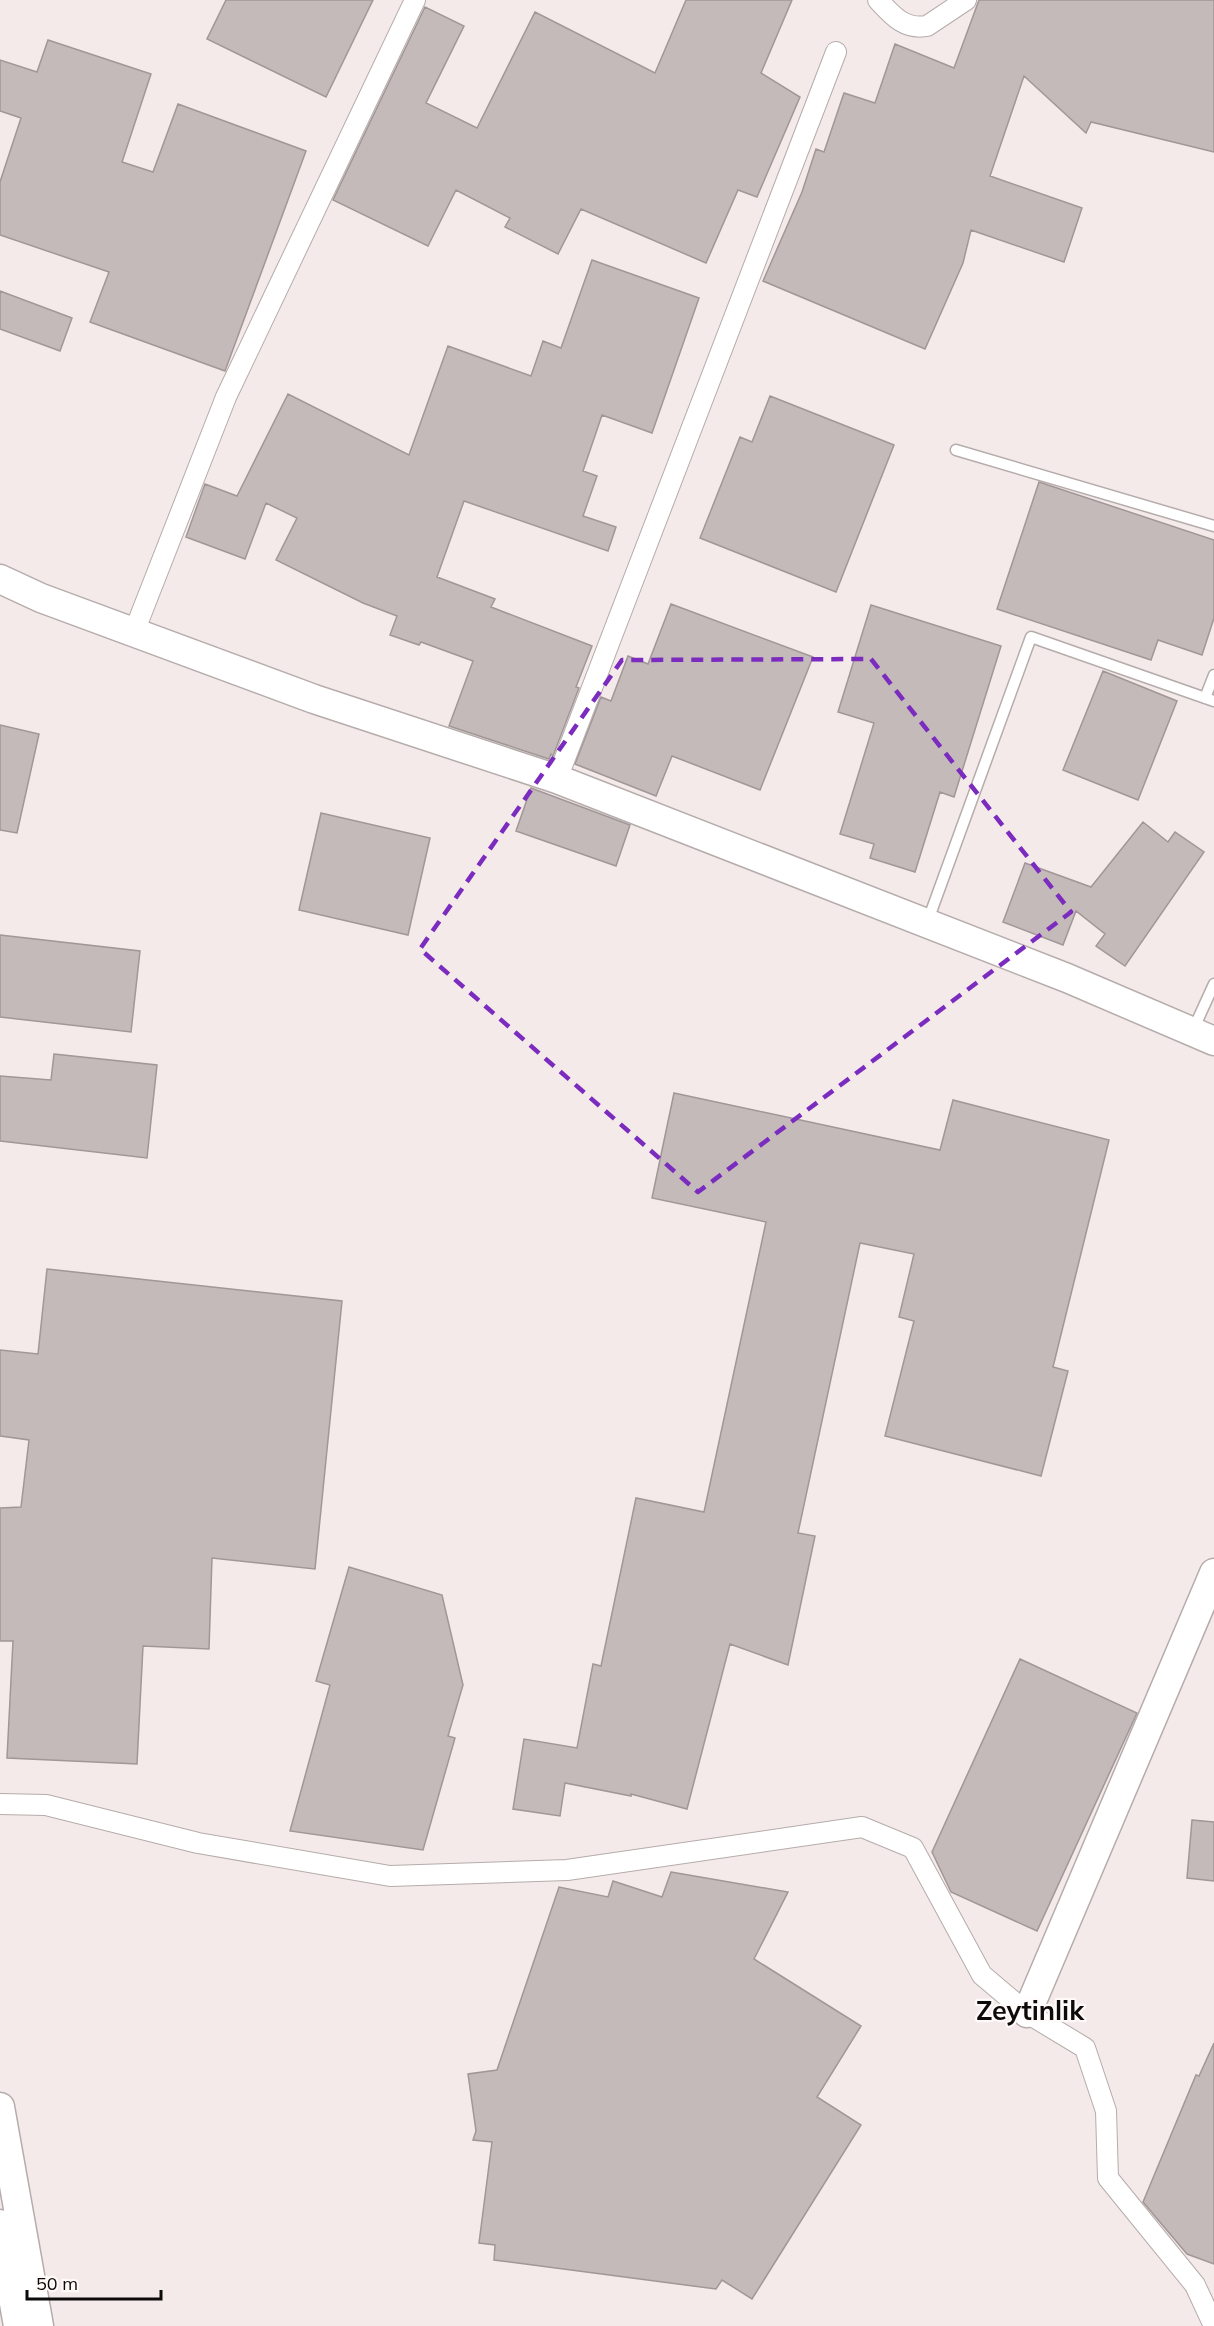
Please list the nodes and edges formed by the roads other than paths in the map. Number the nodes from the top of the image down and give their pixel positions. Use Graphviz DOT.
graph roads {
  1 [pos="415,0"];
  2 [pos="878,0"];
  3 [pos="966,0"];
  4 [pos="836,52"];
  5 [pos="956,450"];
  6 [pos="1214,526"];
  7 [pos="0,579"];
  8 [pos="134,632"];
  9 [pos="1214,675"];
  10 [pos="1209,700"];
  11 [pos="557,779"];
  12 [pos="927,923"];
  13 [pos="1214,984"];
  14 [pos="1203,1036"];
  15 [pos="1214,1573"];
  16 [pos="0,1804"];
  17 [pos="1027,2013"];
  18 [pos="0,2107"];
  19 [pos="0,2224"];
  20 [pos="18,2326"];
  21 [pos="39,2326"];
  22 [pos="1214,2326"];
  1 -- 8 [label="street"];
  2 -- 3 [label="street"];
  4 -- 11 [label="street"];
  5 -- 6 [label="lane"];
  7 -- 8 [label="street"];
  8 -- 11 [label="street"];
  9 -- 10 [label="lane"];
  10 -- 12 [label="lane"];
  11 -- 12 [label="street"];
  12 -- 14 [label="street"];
  13 -- 14 [label="lane"];
  15 -- 17 [label="street"];
  16 -- 17 [label="street"];
  17 -- 22 [label="street"];
  18 -- 21 [label="street"];
  19 -- 20 [label="street"];
}
